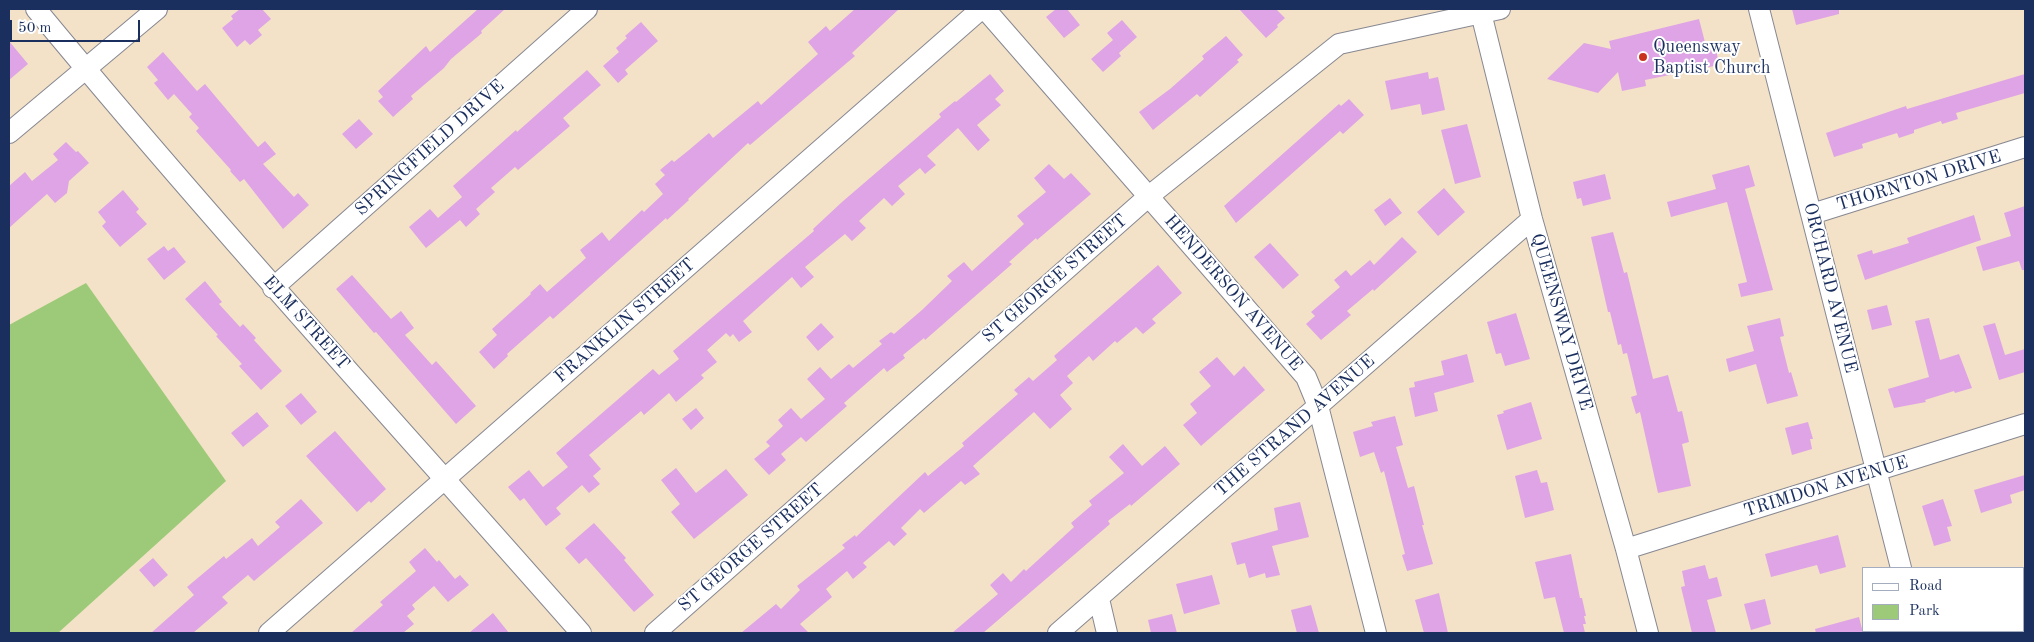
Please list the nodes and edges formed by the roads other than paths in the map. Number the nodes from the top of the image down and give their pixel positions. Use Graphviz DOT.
graph roads {
  1 [pos="36,9"];
  2 [pos="158,9"];
  3 [pos="587,9"];
  4 [pos="981,9"];
  5 [pos="986,9"];
  6 [pos="1500,9"];
  7 [pos="1759,9"];
  8 [pos="1480,11"];
  9 [pos="86,69"];
  10 [pos="9,134"];
  11 [pos="2025,148"];
  12 [pos="1148,196"];
  13 [pos="1812,214"];
  14 [pos="1532,219"];
  15 [pos="273,288"];
  16 [pos="1318,406"];
  17 [pos="2025,424"];
  18 [pos="1876,472"];
  19 [pos="446,479"];
  20 [pos="1626,548"];
  21 [pos="1901,567"];
  22 [pos="1099,599"];
  23 [pos="270,633"];
  24 [pos="581,633"];
  25 [pos="655,633"];
  26 [pos="1058,633"];
  27 [pos="1107,633"];
  28 [pos="1376,633"];
  29 [pos="1648,633"];
  1 -- 9 [label="street, ELM STREET"];
  2 -- 9 [label="street"];
  3 -- 15 [label="street, SPRINGFIELD DRIVE"];
  4 -- 19 [label="street, FRANKLIN STREET"];
  5 -- 12 [label="street, HENDERSON AVENUE"];
  6 -- 8 [label="street, ST GEORGE STREET"];
  7 -- 13 [label="street, ORCHARD AVENUE"];
  8 -- 12 [label="street, ST GEORGE STREET"];
  8 -- 14 [label="street, QUEENSWAY DRIVE"];
  9 -- 10 [label="street"];
  9 -- 15 [label="street, ELM STREET"];
  11 -- 13 [label="street, THORNTON DRIVE"];
  12 -- 16 [label="street, HENDERSON AVENUE"];
  12 -- 25 [label="street, ST GEORGE STREET"];
  13 -- 18 [label="street, ORCHARD AVENUE"];
  14 -- 16 [label="street, THE STRAND AVENUE"];
  14 -- 20 [label="street, QUEENSWAY DRIVE"];
  15 -- 19 [label="street, ELM STREET"];
  16 -- 22 [label="street, THE STRAND AVENUE"];
  16 -- 28 [label="street, HENDERSON AVENUE"];
  17 -- 18 [label="street, TRIMDON AVENUE"];
  18 -- 20 [label="street, TRIMDON AVENUE"];
  18 -- 21 [label="street, ORCHARD AVENUE"];
  19 -- 23 [label="street, FRANKLIN STREET"];
  19 -- 24 [label="street, ELM STREET"];
  20 -- 29 [label="street, QUEENSWAY DRIVE"];
  22 -- 26 [label="street, THE STRAND AVENUE"];
  22 -- 27 [label="street"];
}
